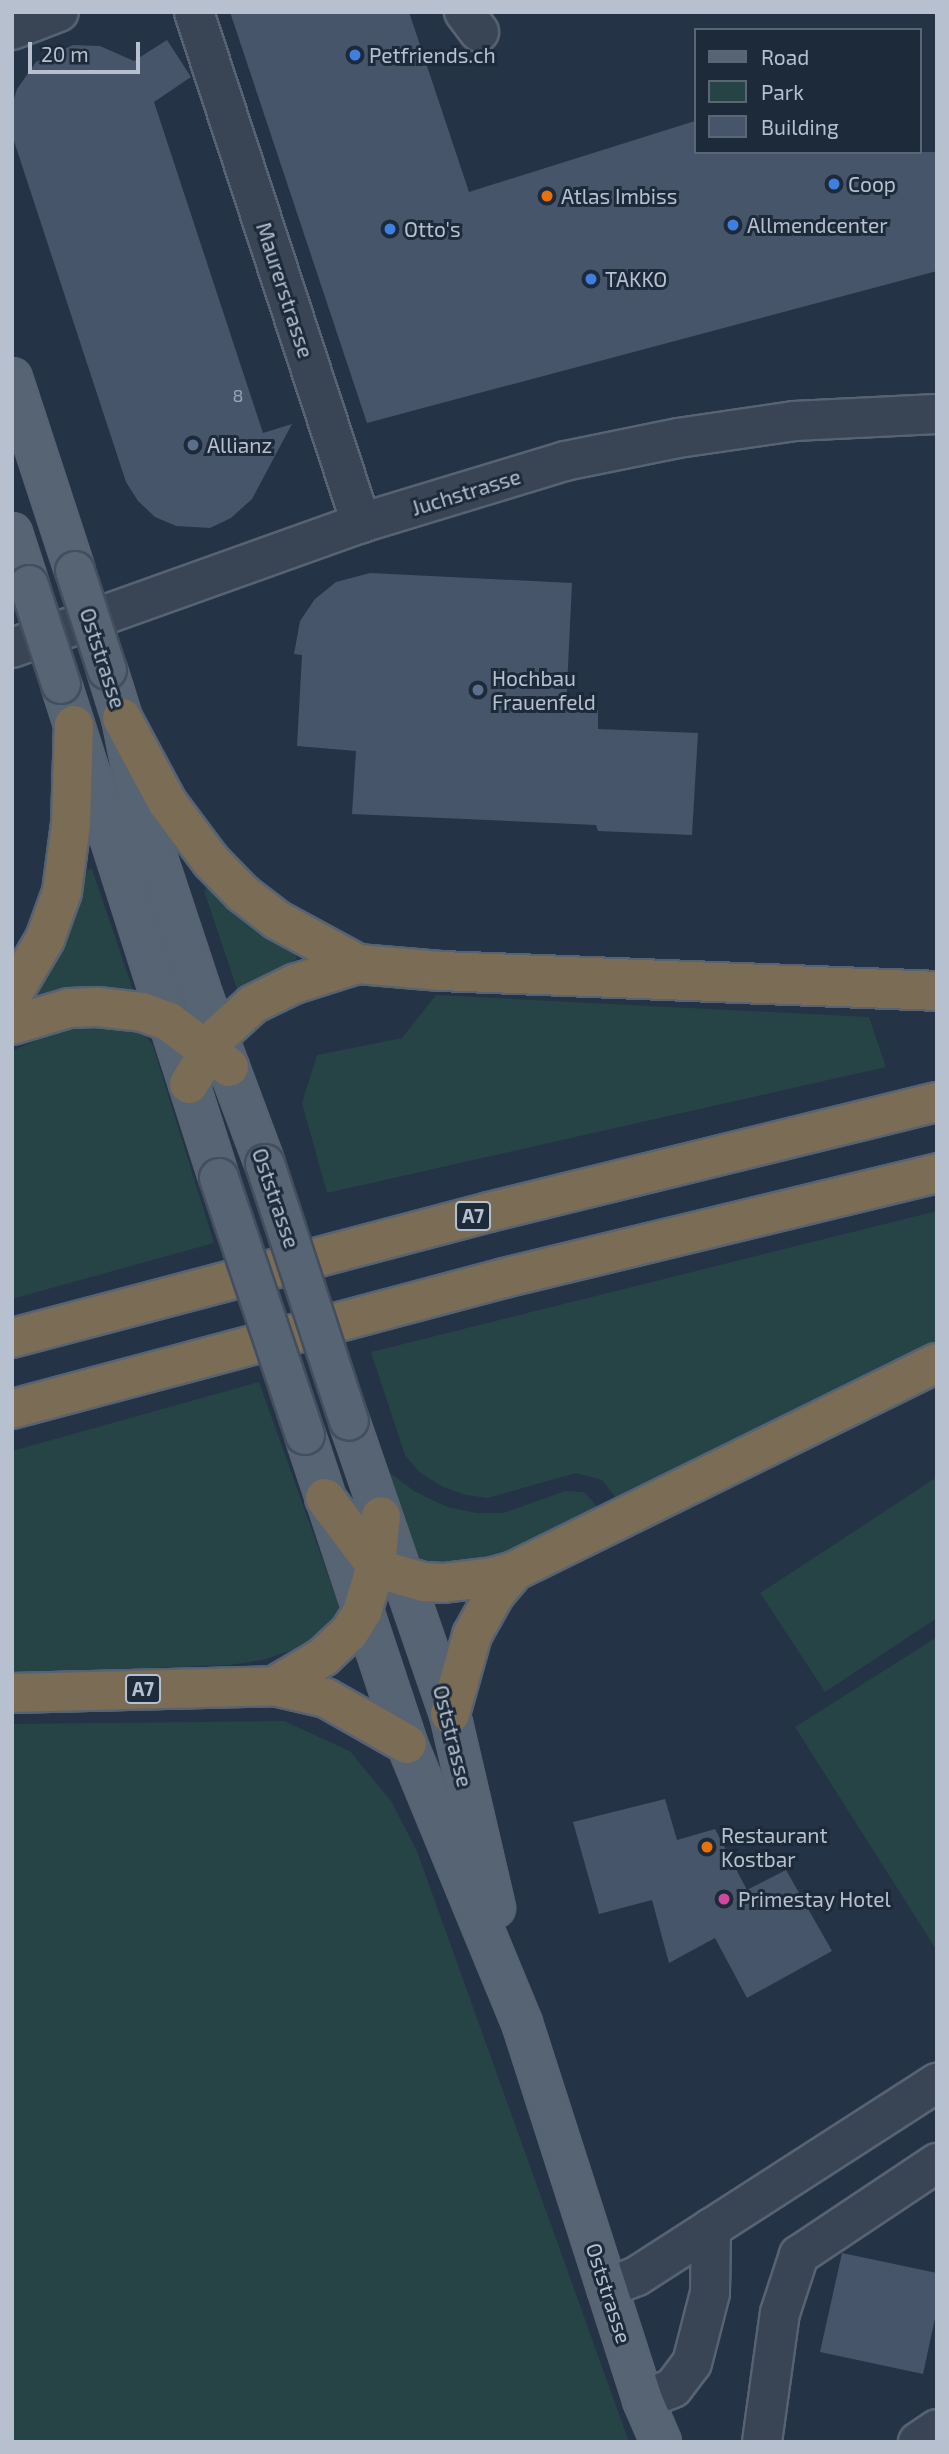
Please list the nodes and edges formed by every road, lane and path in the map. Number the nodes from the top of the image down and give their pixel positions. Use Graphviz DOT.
graph roads {
  1 [pos="59,12"];
  2 [pos="166,12"];
  3 [pos="194,12"];
  4 [pos="12,30"];
  5 [pos="208,57"];
  6 [pos="12,378"];
  7 [pos="937,414"];
  8 [pos="361,523"];
  9 [pos="12,533"];
  10 [pos="12,648"];
  11 [pos="122,718"];
  12 [pos="74,725"];
  13 [pos="358,964"];
  14 [pos="937,991"];
  15 [pos="12,995"];
  16 [pos="169,1022"];
  17 [pos="12,1025"];
  18 [pos="218,1051"];
  19 [pos="188,1084"];
  20 [pos="937,1102"];
  21 [pos="937,1173"];
  22 [pos="12,1339"];
  23 [pos="937,1363"];
  24 [pos="12,1409"];
  25 [pos="325,1498"];
  26 [pos="381,1516"];
  27 [pos="389,1571"];
  28 [pos="514,1571"];
  29 [pos="362,1612"];
  30 [pos="274,1686"];
  31 [pos="12,1693"];
  32 [pos="450,1714"];
  33 [pos="407,1744"];
  34 [pos="522,2023"];
  35 [pos="937,2082"];
  36 [pos="937,2162"];
  37 [pos="710,2228"];
  38 [pos="607,2288"];
  39 [pos="643,2400"];
  40 [pos="937,2429"];
  41 [pos="661,2442"];
  42 [pos="762,2442"];
  43 [pos="918,2442"];
  1 -- 4 [label="street"];
  2 -- 5 [label="street, Maurerstrasse"];
  3 -- 5 [label="street, Maurerstrasse"];
  5 -- 8 [label="street, Maurerstrasse"];
  6 -- 11 [label="main road, Oststrasse, bridge"];
  7 -- 8 [label="street, Juchstrasse"];
  8 -- 10 [label="street, Juchstrasse"];
  9 -- 12 [label="main road, Oststrasse, bridge"];
  11 -- 13 [label="highway"];
  11 -- 18 [label="main road, Oststrasse"];
  12 -- 15 [label="highway"];
  12 -- 16 [label="main road, Oststrasse"];
  13 -- 14 [label="highway"];
  13 -- 18 [label="highway"];
  16 -- 17 [label="highway"];
  16 -- 18 [label="highway"];
  16 -- 19 [label="main road, Oststrasse"];
  18 -- 19 [label="highway"];
  18 -- 26 [label="main road, Oststrasse, bridge"];
  19 -- 25 [label="main road, Oststrasse, bridge"];
  20 -- 22 [label="highway, A7"];
  21 -- 24 [label="highway"];
  23 -- 28 [label="highway"];
  25 -- 27 [label="highway"];
  25 -- 29 [label="main road, Oststrasse"];
  26 -- 27 [label="highway, A7"];
  27 -- 28 [label="highway"];
  27 -- 29 [label="highway, A7"];
  27 -- 32 [label="main road, Oststrasse"];
  28 -- 32 [label="highway"];
  29 -- 30 [label="highway, A7"];
  29 -- 33 [label="main road, Oststrasse"];
  30 -- 31 [label="highway, A7"];
  30 -- 33 [label="highway, A7"];
  32 -- 34 [label="main road, Oststrasse"];
  33 -- 34 [label="main road, Oststrasse"];
  34 -- 38 [label="main road, Oststrasse"];
  35 -- 37 [label="street"];
  36 -- 42 [label="street"];
  37 -- 38 [label="street"];
  37 -- 39 [label="street"];
  38 -- 39 [label="main road, Oststrasse"];
  39 -- 41 [label="main road, Oststrasse"];
  40 -- 43 [label="street"];
}
